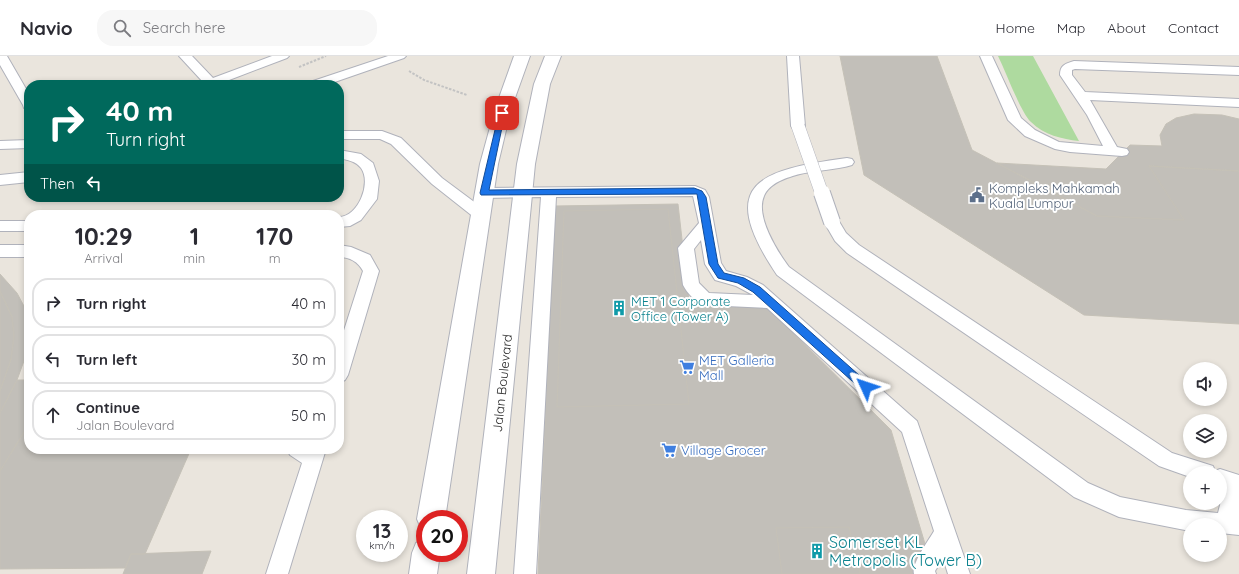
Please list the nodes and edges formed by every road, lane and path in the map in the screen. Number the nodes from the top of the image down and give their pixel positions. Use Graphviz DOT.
graph roads {
  1 [pos="1,56"];
  2 [pos="185,56"];
  3 [pos="283,56"];
  4 [pos="522,56"];
  5 [pos="553,56"];
  6 [pos="793,56"];
  7 [pos="986,56"];
  8 [pos="398,57"];
  9 [pos="1239,71"];
  10 [pos="205,80"];
  11 [pos="219,80"];
  12 [pos="329,80"];
  13 [pos="467,95"];
  14 [pos="24,96"];
  15 [pos="1081,96"];
  16 [pos="1239,103"];
  17 [pos="344,135"];
  18 [pos="24,144"];
  19 [pos="0,145"];
  20 [pos="344,155"];
  21 [pos="846,162"];
  22 [pos="24,178"];
  23 [pos="0,180"];
  24 [pos="523,192"];
  25 [pos="549,192"];
  26 [pos="482,203"];
  27 [pos="344,222"];
  28 [pos="706,224"];
  29 [pos="0,226"];
  30 [pos="24,226"];
  31 [pos="0,251"];
  32 [pos="24,251"];
  33 [pos="344,251"];
  34 [pos="774,305"];
  35 [pos="792,332"];
  36 [pos="344,359"];
  37 [pos="308,454"];
  38 [pos="1184,466"];
  39 [pos="1234,479"];
  40 [pos="432,510"];
  41 [pos="1232,525"];
  42 [pos="945,532"];
  43 [pos="425,562"];
  44 [pos="277,574"];
  45 [pos="423,574"];
  46 [pos="481,574"];
  47 [pos="525,574"];
  48 [pos="925,574"];
  49 [pos="959,574"];
  1 -- 14 [label="lane"];
  2 -- 10 [label="lane"];
  3 -- 11 [label="lane"];
  4 -- 26 [label="street"];
  5 -- 24 [label="street, Jalan Boulevard"];
  6 -- 38 [label="lane, bridge"];
  7 -- 15 [label="lane"];
  8 -- 12 [label="lane"];
  8 -- 13 [label="path"];
  9 -- 15 [label="lane"];
  15 -- 16 [label="lane"];
  17 -- 26 [label="lane"];
  18 -- 19 [label="lane"];
  20 -- 27 [label="lane"];
  21 -- 41 [label="lane"];
  22 -- 23 [label="lane"];
  24 -- 25 [label="lane"];
  24 -- 26 [label="lane"];
  24 -- 46 [label="street, Jalan Boulevard"];
  25 -- 28 [label="lane"];
  25 -- 47 [label="lane"];
  26 -- 40 [label="street"];
  28 -- 34 [label="lane"];
  28 -- 34 [label="lane"];
  29 -- 30 [label="lane"];
  31 -- 32 [label="lane"];
  33 -- 36 [label="lane"];
  34 -- 35 [label="lane"];
  34 -- 42 [label="lane"];
  37 -- 44 [label="lane"];
  39 -- 41 [label="lane"];
  42 -- 48 [label="lane"];
  42 -- 49 [label="lane"];
  43 -- 45 [label="street"];
}
